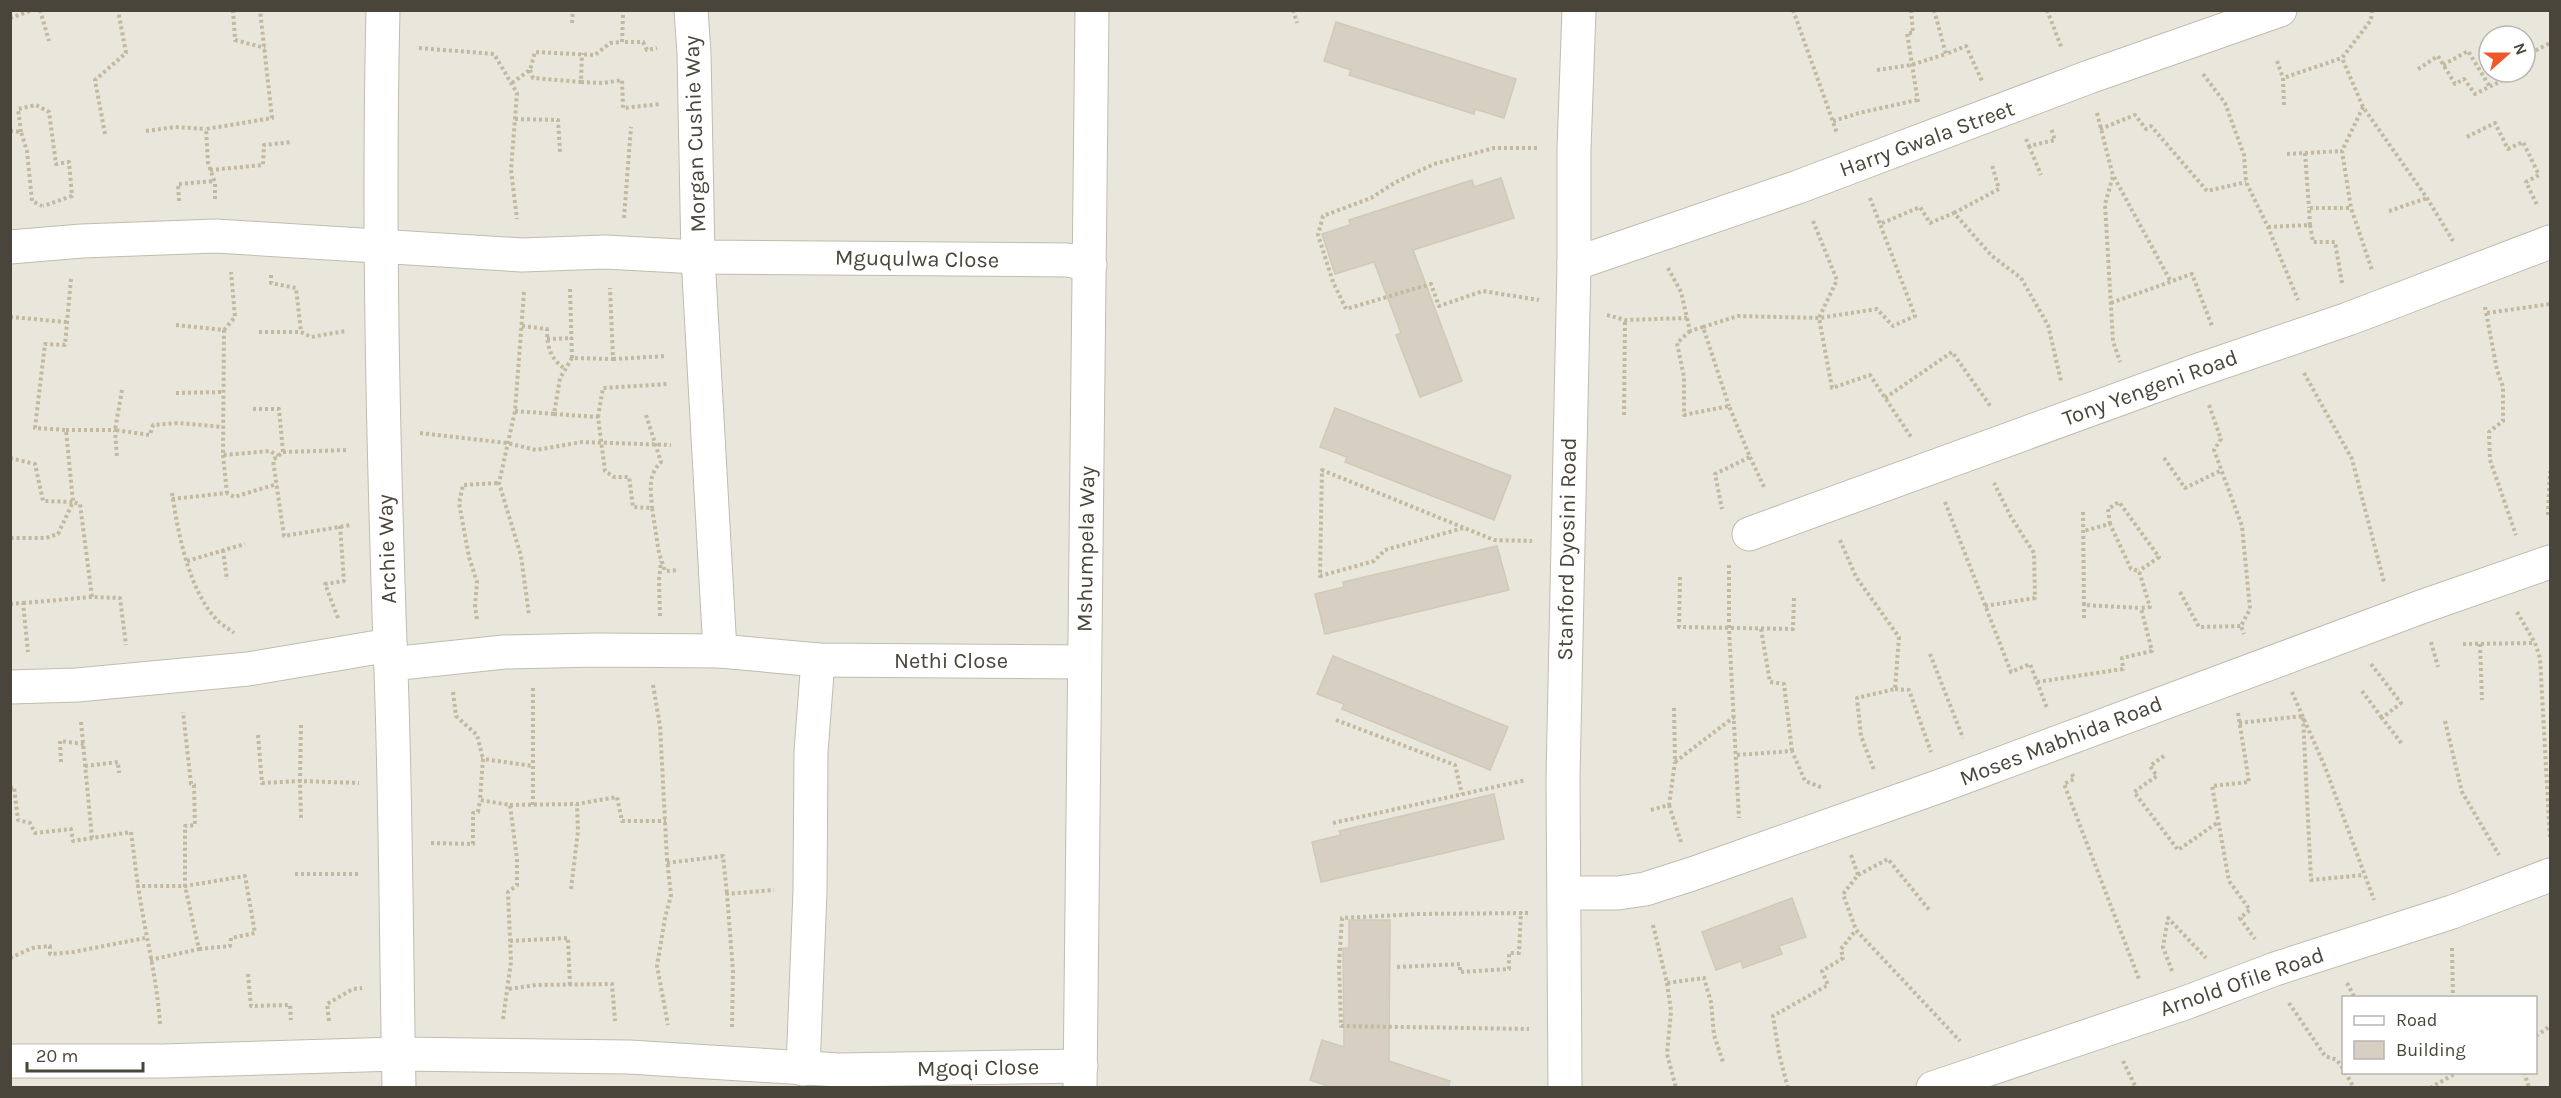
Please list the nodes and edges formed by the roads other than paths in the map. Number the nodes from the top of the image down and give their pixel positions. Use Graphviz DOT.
graph roads {
  1 [pos="383,10"];
  2 [pos="691,10"];
  3 [pos="1092,10"];
  4 [pos="1580,10"];
  5 [pos="2280,10"];
  6 [pos="2550,242"];
  7 [pos="380,246"];
  8 [pos="10,247"];
  9 [pos="698,257"];
  10 [pos="1574,264"];
  11 [pos="1090,265"];
  12 [pos="1739,538"];
  13 [pos="2526,571"];
  14 [pos="720,651"];
  15 [pos="391,654"];
  16 [pos="818,660"];
  17 [pos="1084,662"];
  18 [pos="21,687"];
  19 [pos="2550,875"];
  20 [pos="1565,905"];
  21 [pos="398,1054"];
  22 [pos="10,1061"];
  23 [pos="803,1069"];
  24 [pos="1081,1077"];
  25 [pos="839,1079"];
  26 [pos="399,1088"];
  27 [pos="1565,1088"];
  28 [pos="1933,1088"];
  1 -- 7 [label="street, Archie Way"];
  2 -- 9 [label="street, Morgan Cushie Way"];
  3 -- 11 [label="street, Mshumpela Way"];
  4 -- 10 [label="street, Stanford Dyosini Road"];
  5 -- 10 [label="street, Harry Gwala Street"];
  6 -- 12 [label="street, Tony Yengeni Road"];
  7 -- 8 [label="street, Mguqulwa Close"];
  7 -- 9 [label="street, Mguqulwa Close"];
  7 -- 15 [label="street, Archie Way"];
  9 -- 11 [label="street, Mguqulwa Close"];
  9 -- 14 [label="street, Morgan Cushie Way"];
  10 -- 20 [label="street, Stanford Dyosini Road"];
  11 -- 17 [label="street, Mshumpela Way"];
  13 -- 20 [label="street, Moses Mabhida Road"];
  14 -- 15 [label="street, Nethi Close"];
  14 -- 16 [label="street, Nethi Close"];
  15 -- 18 [label="street, Nethi Close"];
  15 -- 21 [label="street, Archie Way"];
  16 -- 17 [label="street, Nethi Close"];
  16 -- 23 [label="street"];
  17 -- 24 [label="street, Mshumpela Way"];
  19 -- 28 [label="street, Arnold Ofile Road"];
  20 -- 27 [label="street, Stanford Dyosini Road"];
  21 -- 22 [label="street, Mgoqi Close"];
  21 -- 23 [label="street, Mgoqi Close"];
  21 -- 26 [label="street, Archie Way"];
  23 -- 25 [label="street, Mgoqi Close"];
  24 -- 25 [label="street, Mgoqi Close"];
}
